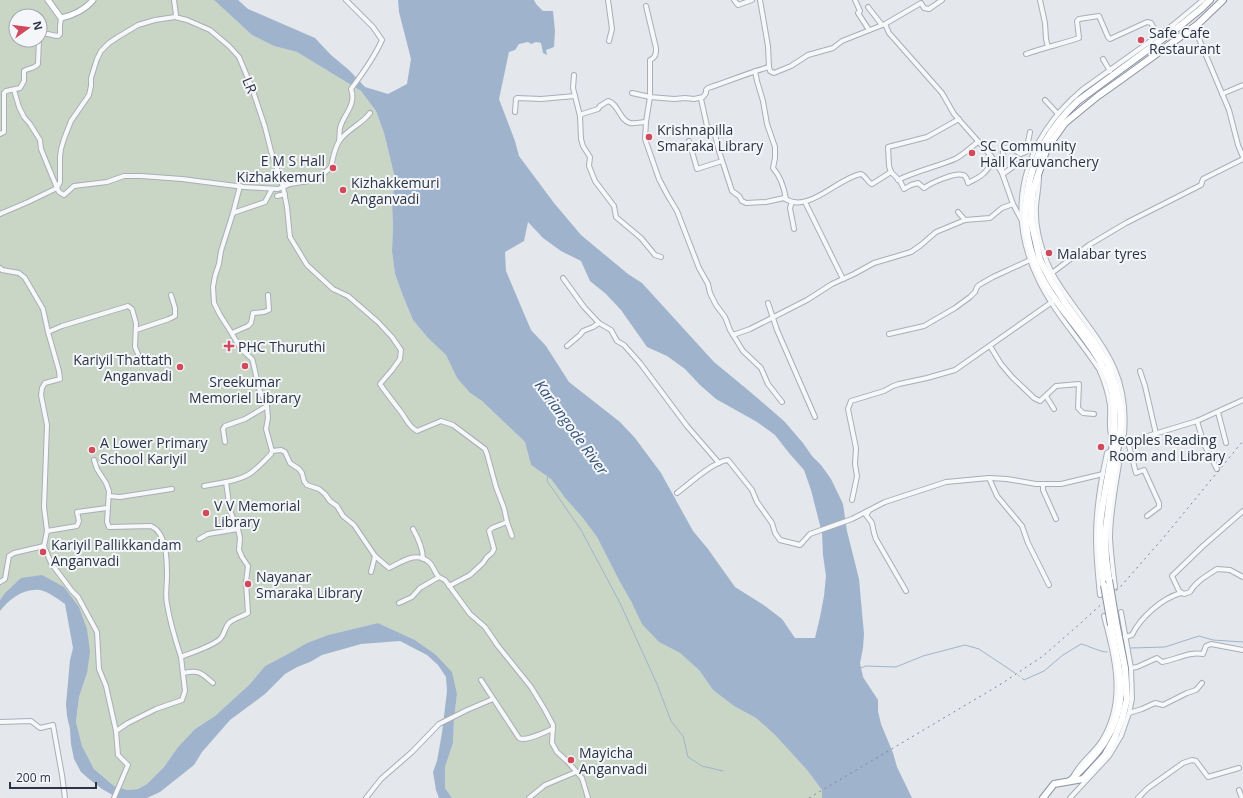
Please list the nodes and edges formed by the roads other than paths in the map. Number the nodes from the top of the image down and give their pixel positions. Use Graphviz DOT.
graph roads {
  1 [pos="48,0"];
  2 [pos="93,0"];
  3 [pos="174,0"];
  4 [pos="346,0"];
  5 [pos="608,0"];
  6 [pos="734,0"];
  7 [pos="752,0"];
  8 [pos="760,0"];
  9 [pos="855,0"];
  10 [pos="942,0"];
  11 [pos="1040,0"];
  12 [pos="1203,0"];
  13 [pos="1210,0"];
  14 [pos="1223,0"];
  15 [pos="920,2"];
  16 [pos="646,6"];
  17 [pos="868,7"];
  18 [pos="175,17"];
  19 [pos="61,18"];
  20 [pos="884,25"];
  21 [pos="1194,27"];
  22 [pos="869,30"];
  23 [pos="48,34"];
  24 [pos="1158,35"];
  25 [pos="609,41"];
  26 [pos="1048,46"];
  27 [pos="39,48"];
  28 [pos="1026,54"];
  29 [pos="1103,59"];
  30 [pos="769,68"];
  31 [pos="1110,70"];
  32 [pos="755,71"];
  33 [pos="574,75"];
  34 [pos="1243,85"];
  35 [pos="14,90"];
  36 [pos="632,93"];
  37 [pos="1222,94"];
  38 [pos="575,96"];
  39 [pos="650,96"];
  40 [pos="700,98"];
  41 [pos="1046,100"];
  42 [pos="515,112"];
  43 [pos="370,113"];
  44 [pos="1058,114"];
  45 [pos="580,116"];
  46 [pos="959,119"];
  47 [pos="646,122"];
  48 [pos="1030,132"];
  49 [pos="0,134"];
  50 [pos="339,141"];
  51 [pos="689,141"];
  52 [pos="978,142"];
  53 [pos="1243,158"];
  54 [pos="722,161"];
  55 [pos="994,161"];
  56 [pos="1017,164"];
  57 [pos="1040,170"];
  58 [pos="891,172"];
  59 [pos="1002,174"];
  60 [pos="898,180"];
  61 [pos="240,186"];
  62 [pos="283,187"];
  63 [pos="57,188"];
  64 [pos="272,189"];
  65 [pos="285,194"];
  66 [pos="277,196"];
  67 [pos="786,199"];
  68 [pos="792,202"];
  69 [pos="805,202"];
  70 [pos="1013,204"];
  71 [pos="958,212"];
  72 [pos="233,213"];
  73 [pos="0,214"];
  74 [pos="965,220"];
  75 [pos="1022,222"];
  76 [pos="794,229"];
  77 [pos="662,257"];
  78 [pos="1030,260"];
  79 [pos="0,268"];
  80 [pos="1052,273"];
  81 [pos="563,278"];
  82 [pos="843,279"];
  83 [pos="171,295"];
  84 [pos="268,295"];
  85 [pos="1052,302"];
  86 [pos="768,303"];
  87 [pos="773,317"];
  88 [pos="599,323"];
  89 [pos="136,330"];
  90 [pos="48,332"];
  91 [pos="232,333"];
  92 [pos="889,334"];
  93 [pos="733,335"];
  94 [pos="567,346"];
  95 [pos="990,346"];
  96 [pos="138,354"];
  97 [pos="1140,371"];
  98 [pos="1046,396"];
  99 [pos="1243,400"];
  100 [pos="782,402"];
  101 [pos="267,406"];
  102 [pos="1054,409"];
  103 [pos="1218,412"];
  104 [pos="1094,414"];
  105 [pos="815,418"];
  106 [pos="1198,421"];
  107 [pos="1156,434"];
  108 [pos="225,442"];
  109 [pos="1116,442"];
  110 [pos="1128,442"];
  111 [pos="1226,443"];
  112 [pos="1112,450"];
  113 [pos="272,451"];
  114 [pos="94,460"];
  115 [pos="1116,462"];
  116 [pos="719,463"];
  117 [pos="1217,469"];
  118 [pos="1103,474"];
  119 [pos="989,478"];
  120 [pos="226,482"];
  121 [pos="1043,484"];
  122 [pos="204,486"];
  123 [pos="172,489"];
  124 [pos="677,493"];
  125 [pos="109,496"];
  126 [pos="852,500"];
  127 [pos="107,508"];
  128 [pos="869,510"];
  129 [pos="1243,511"];
  130 [pos="1147,516"];
  131 [pos="1056,519"];
  132 [pos="507,522"];
  133 [pos="238,529"];
  134 [pos="413,529"];
  135 [pos="47,531"];
  136 [pos="512,536"];
  137 [pos="199,539"];
  138 [pos="44,546"];
  139 [pos="375,556"];
  140 [pos="423,559"];
  141 [pos="371,572"];
  142 [pos="439,577"];
  143 [pos="1243,577"];
  144 [pos="0,582"];
  145 [pos="1049,585"];
  146 [pos="449,586"];
  147 [pos="1115,587"];
  148 [pos="906,591"];
  149 [pos="1179,592"];
  150 [pos="1100,595"];
  151 [pos="399,603"];
  152 [pos="1121,612"];
  153 [pos="1104,616"];
  154 [pos="1114,624"];
  155 [pos="1125,637"];
  156 [pos="1243,650"];
  157 [pos="181,657"];
  158 [pos="1131,668"];
  159 [pos="183,673"];
  160 [pos="481,680"];
  161 [pos="213,683"];
  162 [pos="1202,683"];
  163 [pos="493,699"];
  164 [pos="1129,713"];
  165 [pos="0,722"];
  166 [pos="553,729"];
  167 [pos="116,731"];
  168 [pos="1238,768"];
  169 [pos="576,772"];
  170 [pos="1070,781"];
  171 [pos="1239,790"];
  172 [pos="65,798"];
  173 [pos="114,798"];
  174 [pos="366,798"];
  175 [pos="528,798"];
  176 [pos="588,798"];
  177 [pos="1043,798"];
  178 [pos="1070,798"];
  179 [pos="1138,798"];
  180 [pos="1242,798"];
  1 -- 19 [label="main road"];
  2 -- 19 [label="main road"];
  3 -- 18 [label="street"];
  4 -- 50 [label="street"];
  5 -- 25 [label="street"];
  6 -- 7 [label="street"];
  8 -- 30 [label="street"];
  9 -- 22 [label="street"];
  10 -- 15 [label="street"];
  11 -- 26 [label="street"];
  12 -- 24 [label="street"];
  13 -- 109 [label="highway"];
  14 -- 21 [label="highway"];
  15 -- 20 [label="street"];
  16 -- 39 [label="street"];
  17 -- 20 [label="street"];
  18 -- 62 [label="street, LR"];
  18 -- 63 [label="street"];
  19 -- 23 [label="street"];
  20 -- 22 [label="street"];
  20 -- 46 [label="street"];
  21 -- 37 [label="street"];
  21 -- 57 [label="highway"];
  22 -- 30 [label="street"];
  24 -- 26 [label="street"];
  24 -- 31 [label="street"];
  26 -- 28 [label="street"];
  27 -- 35 [label="street"];
  29 -- 31 [label="street"];
  30 -- 32 [label="street"];
  31 -- 44 [label="street"];
  32 -- 40 [label="street"];
  32 -- 67 [label="street"];
  33 -- 38 [label="street"];
  34 -- 37 [label="street"];
  35 -- 49 [label="street"];
  35 -- 63 [label="street"];
  36 -- 39 [label="street"];
  37 -- 53 [label="street"];
  38 -- 42 [label="street"];
  38 -- 45 [label="street"];
  39 -- 40 [label="street"];
  39 -- 47 [label="street"];
  40 -- 54 [label="street"];
  41 -- 44 [label="street"];
  43 -- 50 [label="street"];
  44 -- 75 [label="street"];
  45 -- 47 [label="street"];
  45 -- 77 [label="street"];
  46 -- 52 [label="street"];
  46 -- 58 [label="street"];
  47 -- 93 [label="street"];
  48 -- 59 [label="street"];
  50 -- 62 [label="street"];
  51 -- 54 [label="street"];
  52 -- 55 [label="street"];
  52 -- 60 [label="street"];
  53 -- 80 [label="street"];
  54 -- 67 [label="street"];
  55 -- 59 [label="street"];
  55 -- 60 [label="street"];
  56 -- 59 [label="street"];
  57 -- 80 [label="street"];
  57 -- 109 [label="highway"];
  58 -- 60 [label="street"];
  58 -- 69 [label="street"];
  59 -- 70 [label="street"];
  61 -- 63 [label="street"];
  61 -- 64 [label="street"];
  61 -- 72 [label="street"];
  62 -- 64 [label="street"];
  62 -- 65 [label="street, LR"];
  63 -- 73 [label="street"];
  64 -- 72 [label="street"];
  65 -- 66 [label="street"];
  65 -- 132 [label="street, LR"];
  67 -- 68 [label="street"];
  68 -- 69 [label="street"];
  68 -- 76 [label="street"];
  69 -- 82 [label="street"];
  70 -- 74 [label="street"];
  70 -- 75 [label="street"];
  71 -- 74 [label="street"];
  72 -- 91 [label="street"];
  74 -- 82 [label="street"];
  75 -- 78 [label="street"];
  78 -- 85 [label="street"];
  78 -- 92 [label="street"];
  79 -- 90 [label="street"];
  80 -- 109 [label="street"];
  81 -- 88 [label="street"];
  82 -- 87 [label="street"];
  83 -- 89 [label="street"];
  84 -- 91 [label="street"];
  85 -- 95 [label="street"];
  85 -- 109 [label="street"];
  86 -- 87 [label="street"];
  87 -- 93 [label="street"];
  87 -- 105 [label="street"];
  88 -- 94 [label="street"];
  88 -- 116 [label="street"];
  89 -- 90 [label="street"];
  89 -- 96 [label="street"];
  90 -- 135 [label="street"];
  91 -- 101 [label="street"];
  93 -- 100 [label="street"];
  95 -- 98 [label="street"];
  95 -- 126 [label="street"];
  97 -- 107 [label="street"];
  98 -- 102 [label="street"];
  98 -- 104 [label="street"];
  99 -- 103 [label="street"];
  101 -- 108 [label="street"];
  101 -- 113 [label="street"];
  103 -- 106 [label="street"];
  103 -- 111 [label="street"];
  106 -- 107 [label="street"];
  106 -- 117 [label="street"];
  107 -- 110 [label="street"];
  109 -- 110 [label="street"];
  109 -- 112 [label="highway"];
  109 -- 115 [label="highway"];
  110 -- 130 [label="street"];
  112 -- 115 [label="highway"];
  112 -- 118 [label="street"];
  112 -- 154 [label="highway, bridge"];
  113 -- 120 [label="street"];
  113 -- 139 [label="street"];
  114 -- 125 [label="street"];
  115 -- 147 [label="street"];
  115 -- 154 [label="highway, bridge"];
  116 -- 124 [label="street"];
  116 -- 128 [label="street"];
  118 -- 121 [label="street"];
  118 -- 150 [label="street"];
  119 -- 121 [label="street"];
  119 -- 128 [label="street"];
  119 -- 145 [label="street"];
  120 -- 122 [label="street"];
  120 -- 133 [label="street"];
  121 -- 131 [label="street"];
  123 -- 125 [label="street"];
  125 -- 127 [label="street"];
  127 -- 135 [label="street"];
  127 -- 157 [label="street"];
  128 -- 148 [label="street"];
  129 -- 149 [label="street"];
  132 -- 136 [label="street"];
  132 -- 146 [label="street"];
  133 -- 137 [label="street"];
  133 -- 157 [label="street"];
  134 -- 140 [label="street"];
  135 -- 138 [label="street"];
  138 -- 144 [label="street"];
  138 -- 167 [label="street"];
  139 -- 140 [label="street"];
  139 -- 141 [label="street"];
  140 -- 142 [label="street"];
  142 -- 146 [label="street"];
  142 -- 151 [label="street"];
  143 -- 149 [label="street"];
  146 -- 166 [label="street"];
  149 -- 155 [label="street"];
  152 -- 155 [label="street"];
  153 -- 170 [label="street"];
  154 -- 170 [label="highway"];
  154 -- 170 [label="highway"];
  155 -- 158 [label="street"];
  156 -- 158 [label="street"];
  157 -- 159 [label="street"];
  158 -- 164 [label="street"];
  159 -- 161 [label="street"];
  159 -- 167 [label="street"];
  160 -- 163 [label="street"];
  162 -- 164 [label="street"];
  163 -- 166 [label="street"];
  163 -- 174 [label="street"];
  164 -- 178 [label="street"];
  165 -- 172 [label="street"];
  166 -- 169 [label="street"];
  167 -- 173 [label="street"];
  168 -- 179 [label="street"];
  169 -- 175 [label="street"];
  169 -- 176 [label="street"];
  170 -- 177 [label="highway"];
  171 -- 180 [label="street"];
}
